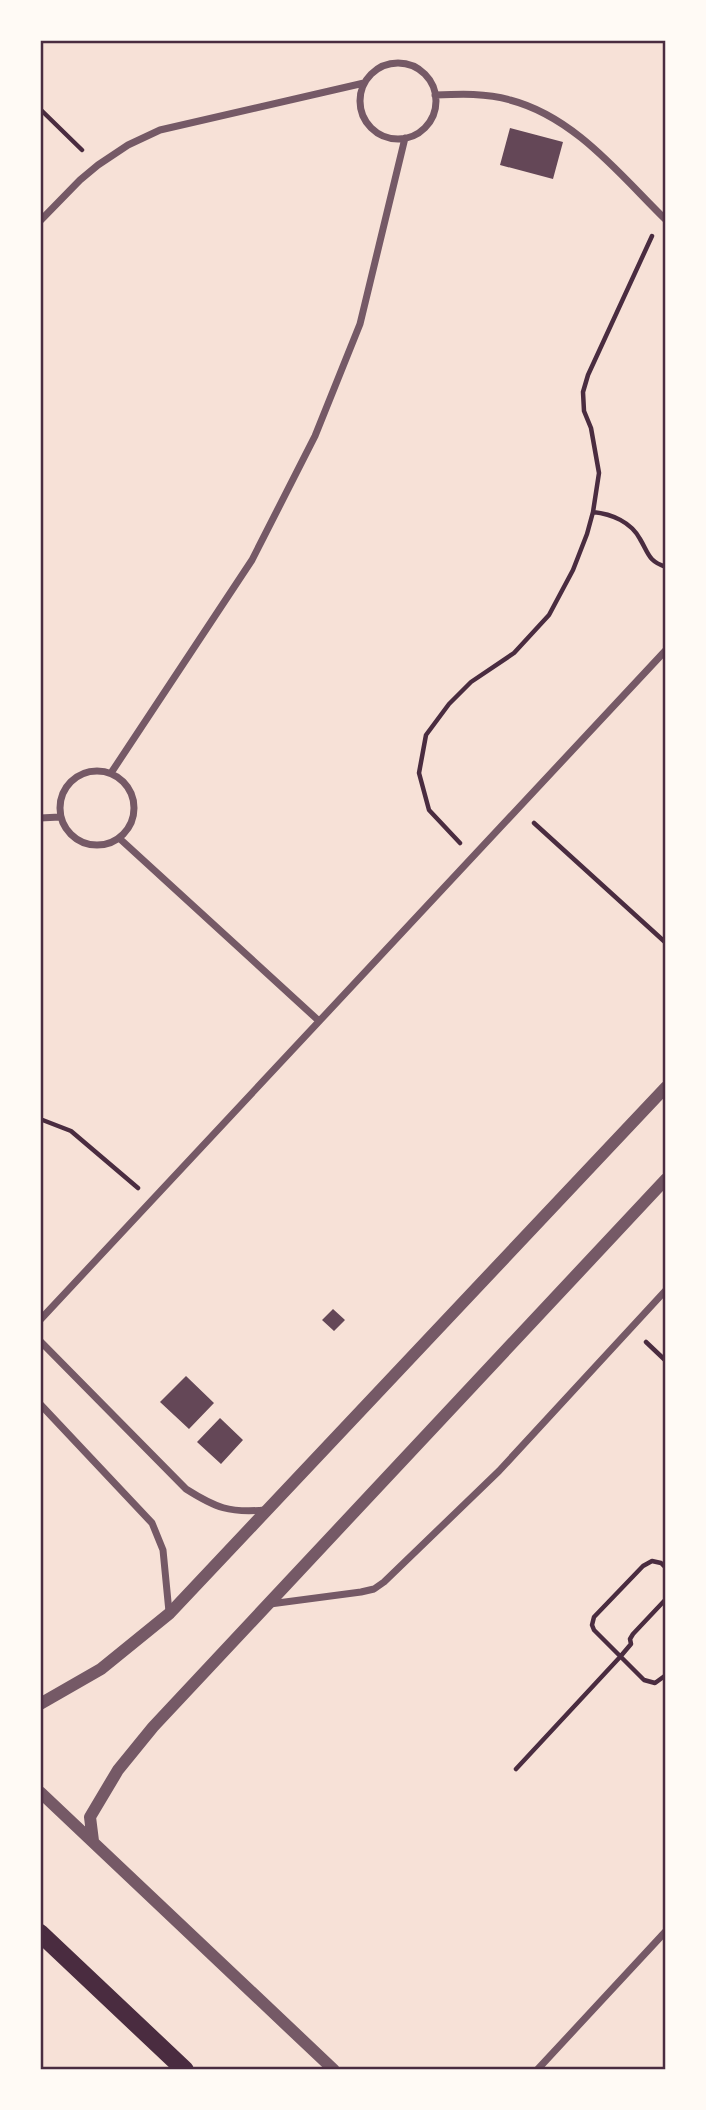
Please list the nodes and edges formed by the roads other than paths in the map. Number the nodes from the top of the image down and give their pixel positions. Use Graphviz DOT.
graph roads {
  1 [pos="364,83"];
  2 [pos="435,94"];
  3 [pos="405,138"];
  4 [pos="663,218"];
  5 [pos="40,222"];
  6 [pos="666,650"];
  7 [pos="111,773"];
  8 [pos="60,817"];
  9 [pos="40,818"];
  10 [pos="119,838"];
  11 [pos="319,1021"];
  12 [pos="666,1087"];
  13 [pos="666,1179"];
  14 [pos="666,1290"];
  15 [pos="40,1320"];
  16 [pos="40,1341"];
  17 [pos="40,1404"];
  18 [pos="269,1510"];
  19 [pos="265,1605"];
  20 [pos="170,1614"];
  21 [pos="40,1704"];
  22 [pos="40,1792"];
  23 [pos="93,1842"];
  24 [pos="666,1931"];
  25 [pos="40,1933"];
  26 [pos="186,2070"];
  27 [pos="334,2070"];
  28 [pos="537,2070"];
  1 -- 2 [label="street"];
  1 -- 3 [label="street"];
  1 -- 5 [label="street"];
  2 -- 3 [label="street"];
  2 -- 4 [label="street"];
  3 -- 7 [label="street"];
  6 -- 11 [label="street"];
  7 -- 8 [label="street"];
  7 -- 10 [label="street"];
  8 -- 9 [label="street"];
  8 -- 10 [label="street"];
  10 -- 11 [label="street"];
  11 -- 15 [label="street"];
  12 -- 18 [label="street"];
  13 -- 19 [label="street"];
  14 -- 19 [label="street"];
  16 -- 18 [label="street"];
  17 -- 20 [label="street"];
  18 -- 20 [label="street"];
  19 -- 23 [label="street"];
  20 -- 21 [label="street"];
  22 -- 23 [label="street"];
  23 -- 27 [label="street"];
  24 -- 28 [label="street"];
  25 -- 26 [label="main road"];
}
